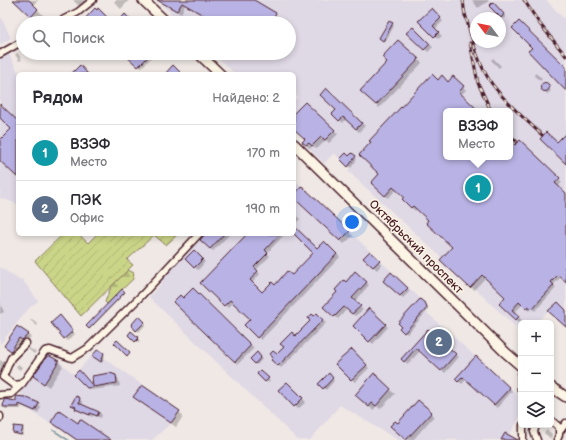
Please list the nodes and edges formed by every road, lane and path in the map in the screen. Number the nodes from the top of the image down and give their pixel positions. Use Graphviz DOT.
graph roads {
  1 [pos="93,0"];
  2 [pos="144,0"];
  3 [pos="70,16"];
  4 [pos="160,16"];
  5 [pos="16,45"];
  6 [pos="0,54"];
  7 [pos="205,60"];
  8 [pos="218,72"];
  9 [pos="296,146"];
  10 [pos="197,236"];
  11 [pos="26,343"];
  12 [pos="518,363"];
  13 [pos="22,384"];
  14 [pos="554,389"];
  15 [pos="0,395"];
  16 [pos="566,397"];
  17 [pos="554,422"];
  18 [pos="566,423"];
  19 [pos="523,428"];
  20 [pos="535,428"];
  21 [pos="560,431"];
  22 [pos="523,440"];
  23 [pos="537,440"];
  24 [pos="557,440"];
  1 -- 3 [label="street"];
  2 -- 4 [label="main road"];
  5 -- 6 [label="street"];
  7 -- 8 [label="main road"];
  9 -- 12 [label="main road, Октябрьский проспект"];
  10 -- 13 [label="street"];
  11 -- 13 [label="street"];
  13 -- 15 [label="street"];
  14 -- 16 [label="main road"];
  17 -- 21 [label="street"];
  18 -- 21 [label="street"];
  19 -- 22 [label="street"];
  20 -- 23 [label="street"];
  21 -- 24 [label="street"];
}
